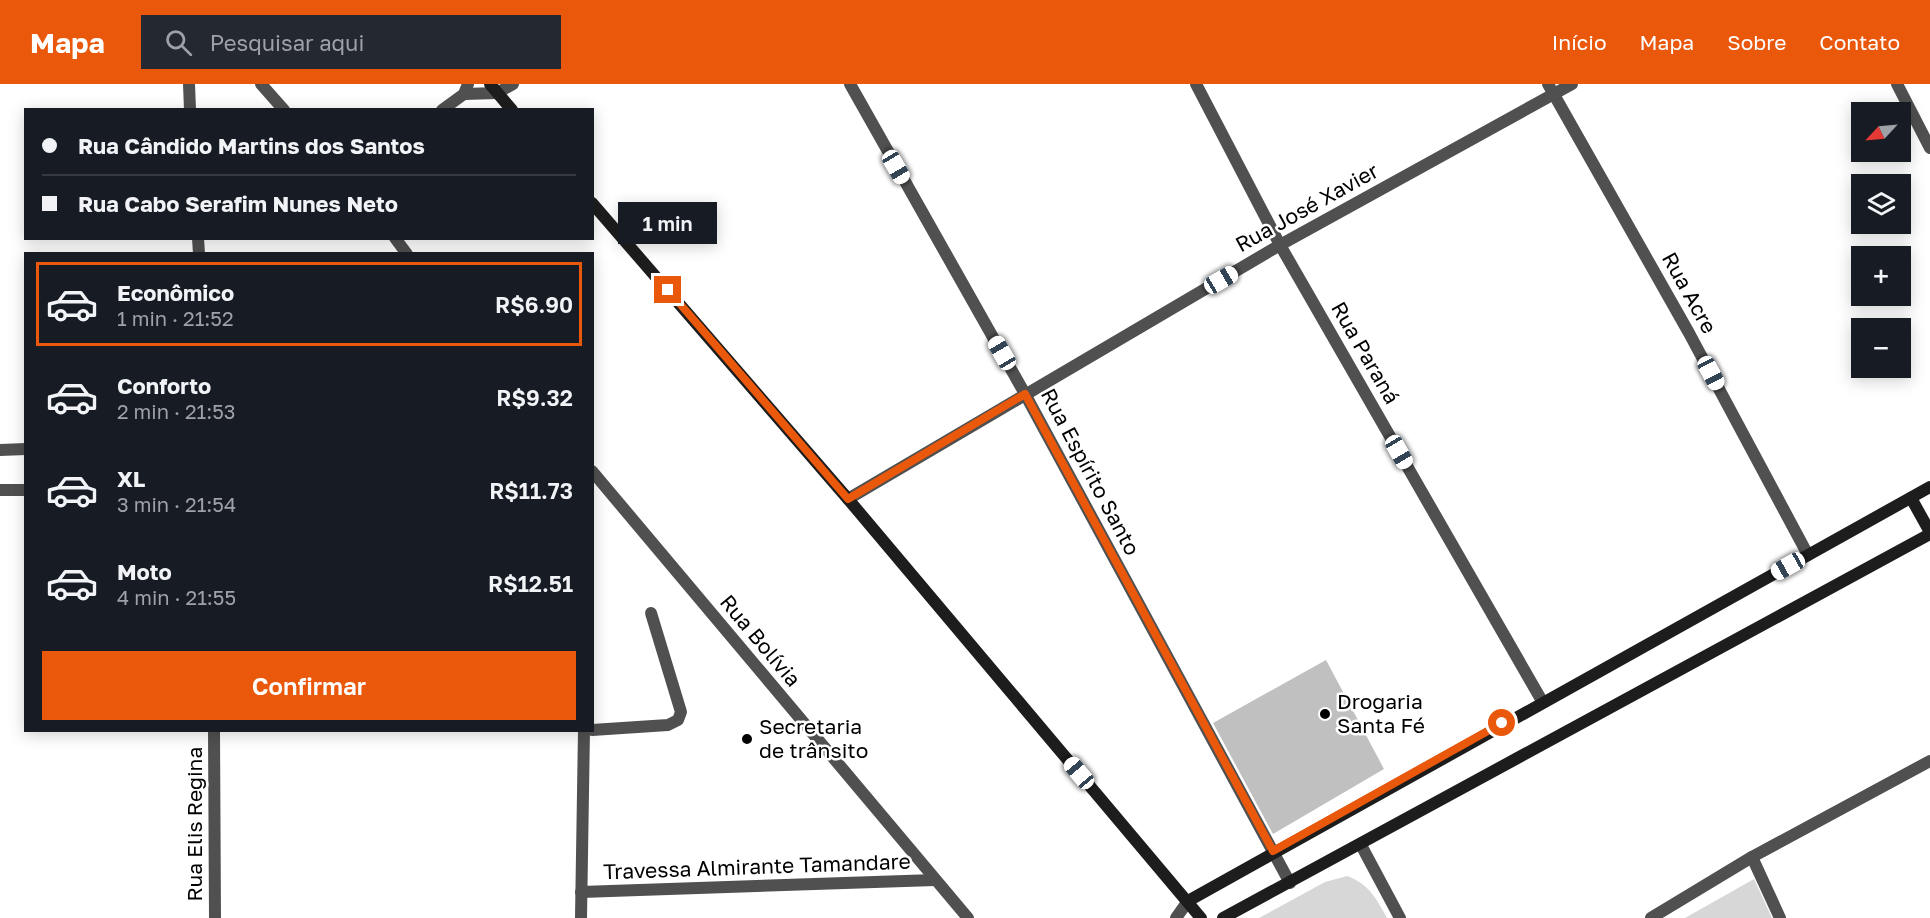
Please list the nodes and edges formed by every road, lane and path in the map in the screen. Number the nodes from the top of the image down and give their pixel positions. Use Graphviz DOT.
graph roads {
  1 [pos="189,84"];
  2 [pos="261,84"];
  3 [pos="513,84"];
  4 [pos="849,84"];
  5 [pos="1196,84"];
  6 [pos="1572,84"];
  7 [pos="1897,84"];
  8 [pos="494,88"];
  9 [pos="466,89"];
  10 [pos="1551,89"];
  11 [pos="190,108"];
  12 [pos="282,108"];
  13 [pos="444,108"];
  14 [pos="510,108"];
  15 [pos="1930,148"];
  16 [pos="594,205"];
  17 [pos="1280,245"];
  18 [pos="1025,394"];
  19 [pos="24,449"];
  20 [pos="0,450"];
  21 [pos="594,473"];
  22 [pos="1930,487"];
  23 [pos="0,490"];
  24 [pos="24,490"];
  25 [pos="1911,498"];
  26 [pos="848,499"];
  27 [pos="1930,533"];
  28 [pos="1808,555"];
  29 [pos="651,613"];
  30 [pos="1542,701"];
  31 [pos="594,730"];
  32 [pos="214,732"];
  33 [pos="584,732"];
  34 [pos="1930,761"];
  35 [pos="1361,844"];
  36 [pos="1273,851"];
  37 [pos="1752,857"];
  38 [pos="935,880"];
  39 [pos="1290,883"];
  40 [pos="581,892"];
  41 [pos="1188,901"];
  42 [pos="215,918"];
  43 [pos="581,918"];
  44 [pos="968,918"];
  45 [pos="1176,918"];
  46 [pos="1201,918"];
  47 [pos="1223,918"];
  48 [pos="1400,918"];
  49 [pos="1651,918"];
  50 [pos="1780,918"];
  1 -- 11 [label="street"];
  2 -- 12 [label="street"];
  3 -- 8 [label="street"];
  4 -- 18 [label="street, Rua Espírito Santo"];
  5 -- 17 [label="street, Rua Paraná"];
  6 -- 10 [label="street, Rua José Xavier"];
  7 -- 15 [label="street"];
  8 -- 9 [label="street"];
  8 -- 14 [label="main road"];
  9 -- 13 [label="street"];
  10 -- 17 [label="street, Rua José Xavier"];
  10 -- 28 [label="street, Rua Acre"];
  16 -- 26 [label="main road"];
  17 -- 18 [label="street, Rua José Xavier"];
  17 -- 30 [label="street, Rua Paraná"];
  18 -- 26 [label="street, Rua José Xavier"];
  18 -- 36 [label="street, Rua Espírito Santo"];
  19 -- 20 [label="street"];
  21 -- 38 [label="street, Rua Bolívia"];
  22 -- 25 [label="main road"];
  23 -- 24 [label="street"];
  25 -- 27 [label="main road"];
  25 -- 28 [label="main road"];
  26 -- 41 [label="main road"];
  27 -- 35 [label="main road"];
  28 -- 30 [label="main road"];
  29 -- 31 [label="street"];
  30 -- 36 [label="main road"];
  32 -- 42 [label="street, Rua Elis Regina"];
  33 -- 40 [label="street"];
  34 -- 37 [label="street"];
  35 -- 39 [label="main road"];
  35 -- 48 [label="street"];
  36 -- 39 [label="street, Rua Espírito Santo"];
  36 -- 41 [label="main road"];
  37 -- 49 [label="street"];
  37 -- 50 [label="street"];
  38 -- 40 [label="street, Travessa Almirante Tamandare"];
  38 -- 44 [label="street, Rua Bolívia"];
  39 -- 47 [label="main road"];
  40 -- 43 [label="street"];
  41 -- 45 [label="street"];
  41 -- 46 [label="main road"];
}
